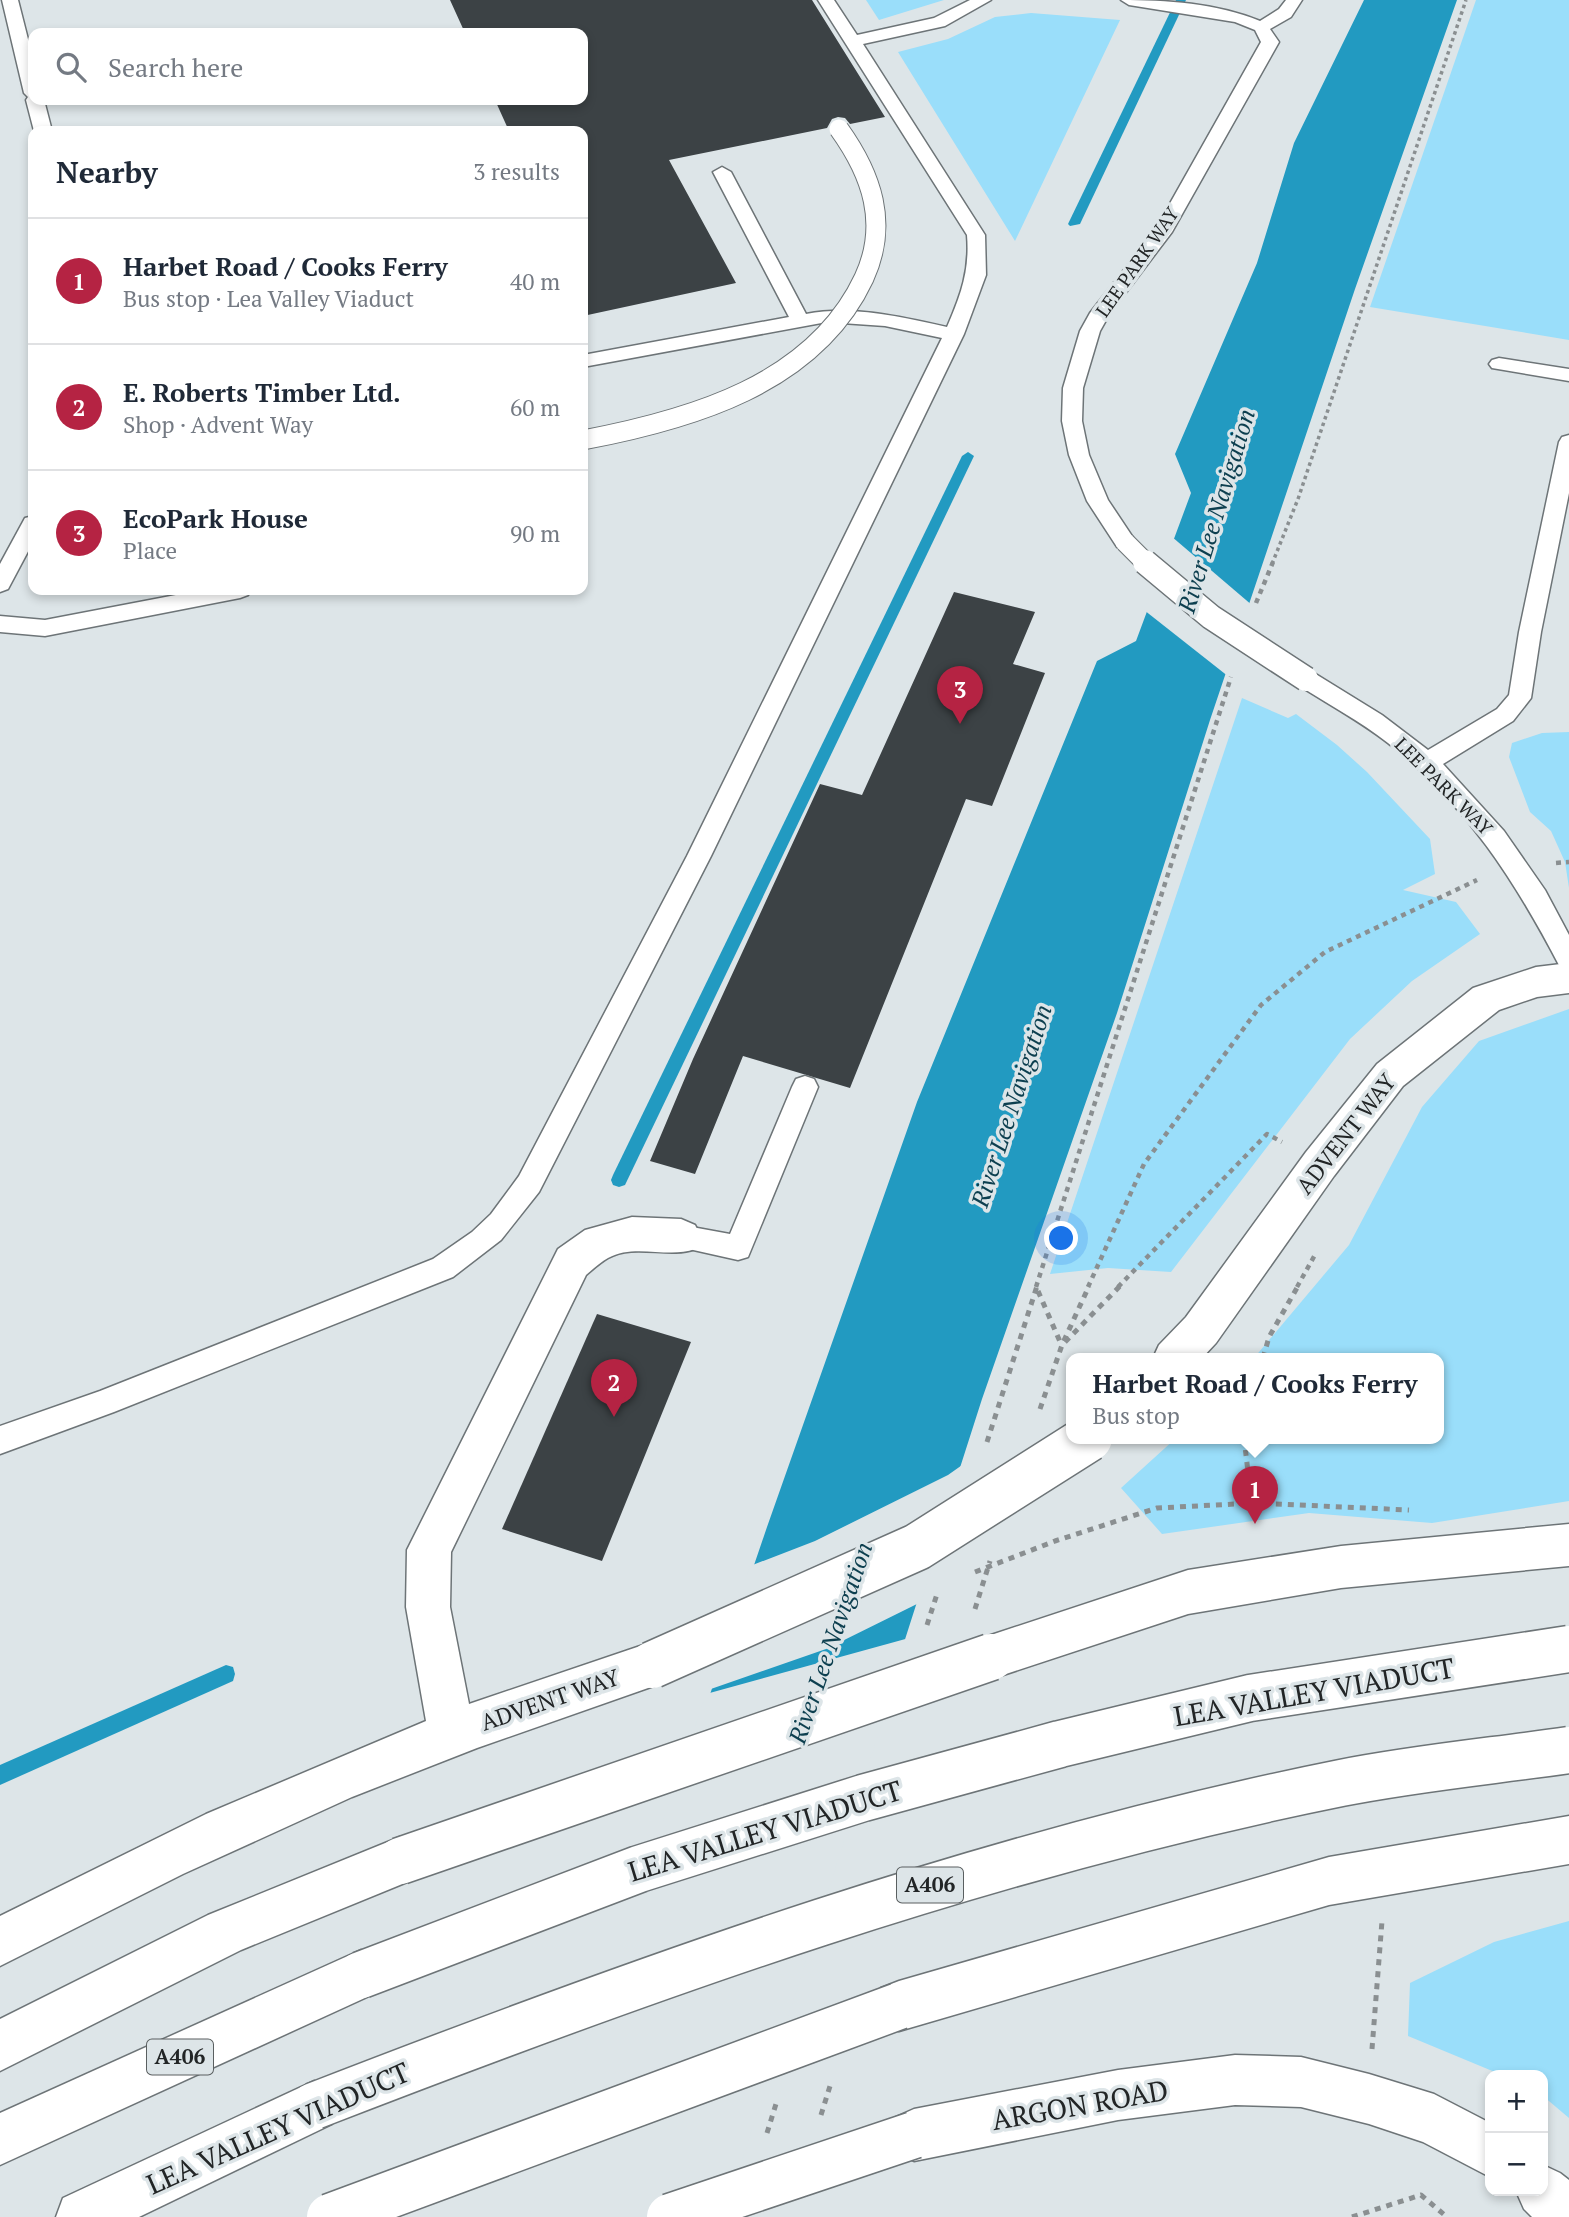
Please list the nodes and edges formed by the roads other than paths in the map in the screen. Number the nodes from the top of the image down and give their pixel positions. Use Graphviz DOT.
graph roads {
  1 [pos="10,0"];
  2 [pos="826,0"];
  3 [pos="983,0"];
  4 [pos="1129,0"];
  5 [pos="1294,0"];
  6 [pos="1261,27"];
  7 [pos="853,41"];
  8 [pos="28,73"];
  9 [pos="36,105"];
  10 [pos="42,126"];
  11 [pos="839,129"];
  12 [pos="722,172"];
  13 [pos="800,320"];
  14 [pos="954,334"];
  15 [pos="588,360"];
  16 [pos="1499,364"];
  17 [pos="1569,375"];
  18 [pos="588,439"];
  19 [pos="1569,442"];
  20 [pos="1125,542"];
  21 [pos="27,547"];
  22 [pos="0,584"];
  23 [pos="214,595"];
  24 [pos="0,624"];
  25 [pos="1306,679"];
  26 [pos="1425,763"];
  27 [pos="1569,960"];
  28 [pos="1569,978"];
  29 [pos="806,1087"];
  30 [pos="681,1237"];
  31 [pos="1179,1353"];
  32 [pos="0,1440"];
  33 [pos="1079,1444"];
  34 [pos="1569,1545"];
  35 [pos="1569,1649"];
  36 [pos="452,1734"];
  37 [pos="1569,1750"];
  38 [pos="1569,1840"];
  39 [pos="0,1942"];
  40 [pos="0,2046"];
  41 [pos="0,2139"];
  42 [pos="1485,2148"];
  43 [pos="1547,2196"];
  44 [pos="1569,2216"];
  45 [pos="82,2217"];
  46 [pos="330,2217"];
  47 [pos="670,2217"];
  1 -- 8 [label="lane"];
  2 -- 7 [label="lane"];
  3 -- 7 [label="lane"];
  4 -- 6 [label="lane"];
  5 -- 6 [label="lane"];
  6 -- 20 [label="lane, LEE PARK WAY"];
  7 -- 14 [label="lane"];
  9 -- 10 [label="lane"];
  11 -- 18 [label="lane, bridge"];
  12 -- 13 [label="lane"];
  13 -- 14 [label="lane"];
  13 -- 15 [label="lane"];
  14 -- 32 [label="lane"];
  16 -- 17 [label="lane"];
  19 -- 26 [label="lane"];
  20 -- 25 [label="lane, LEE PARK WAY, bridge"];
  21 -- 22 [label="lane"];
  23 -- 24 [label="lane"];
  25 -- 26 [label="lane, LEE PARK WAY"];
  26 -- 27 [label="lane, LEE PARK WAY"];
  28 -- 31 [label="main road, ADVENT WAY"];
  29 -- 30 [label="lane"];
  30 -- 36 [label="main road"];
  33 -- 36 [label="main road, ADVENT WAY, bridge"];
  34 -- 40 [label="main road, bridge"];
  35 -- 41 [label="main road, LEA VALLEY VIADUCT / A406, bridge"];
  36 -- 39 [label="main road, ADVENT WAY"];
  37 -- 45 [label="main road, LEA VALLEY VIADUCT / A406, bridge"];
  38 -- 46 [label="main road, bridge"];
  42 -- 47 [label="main road, ARGON ROAD, bridge"];
  43 -- 44 [label="main road"];
}
